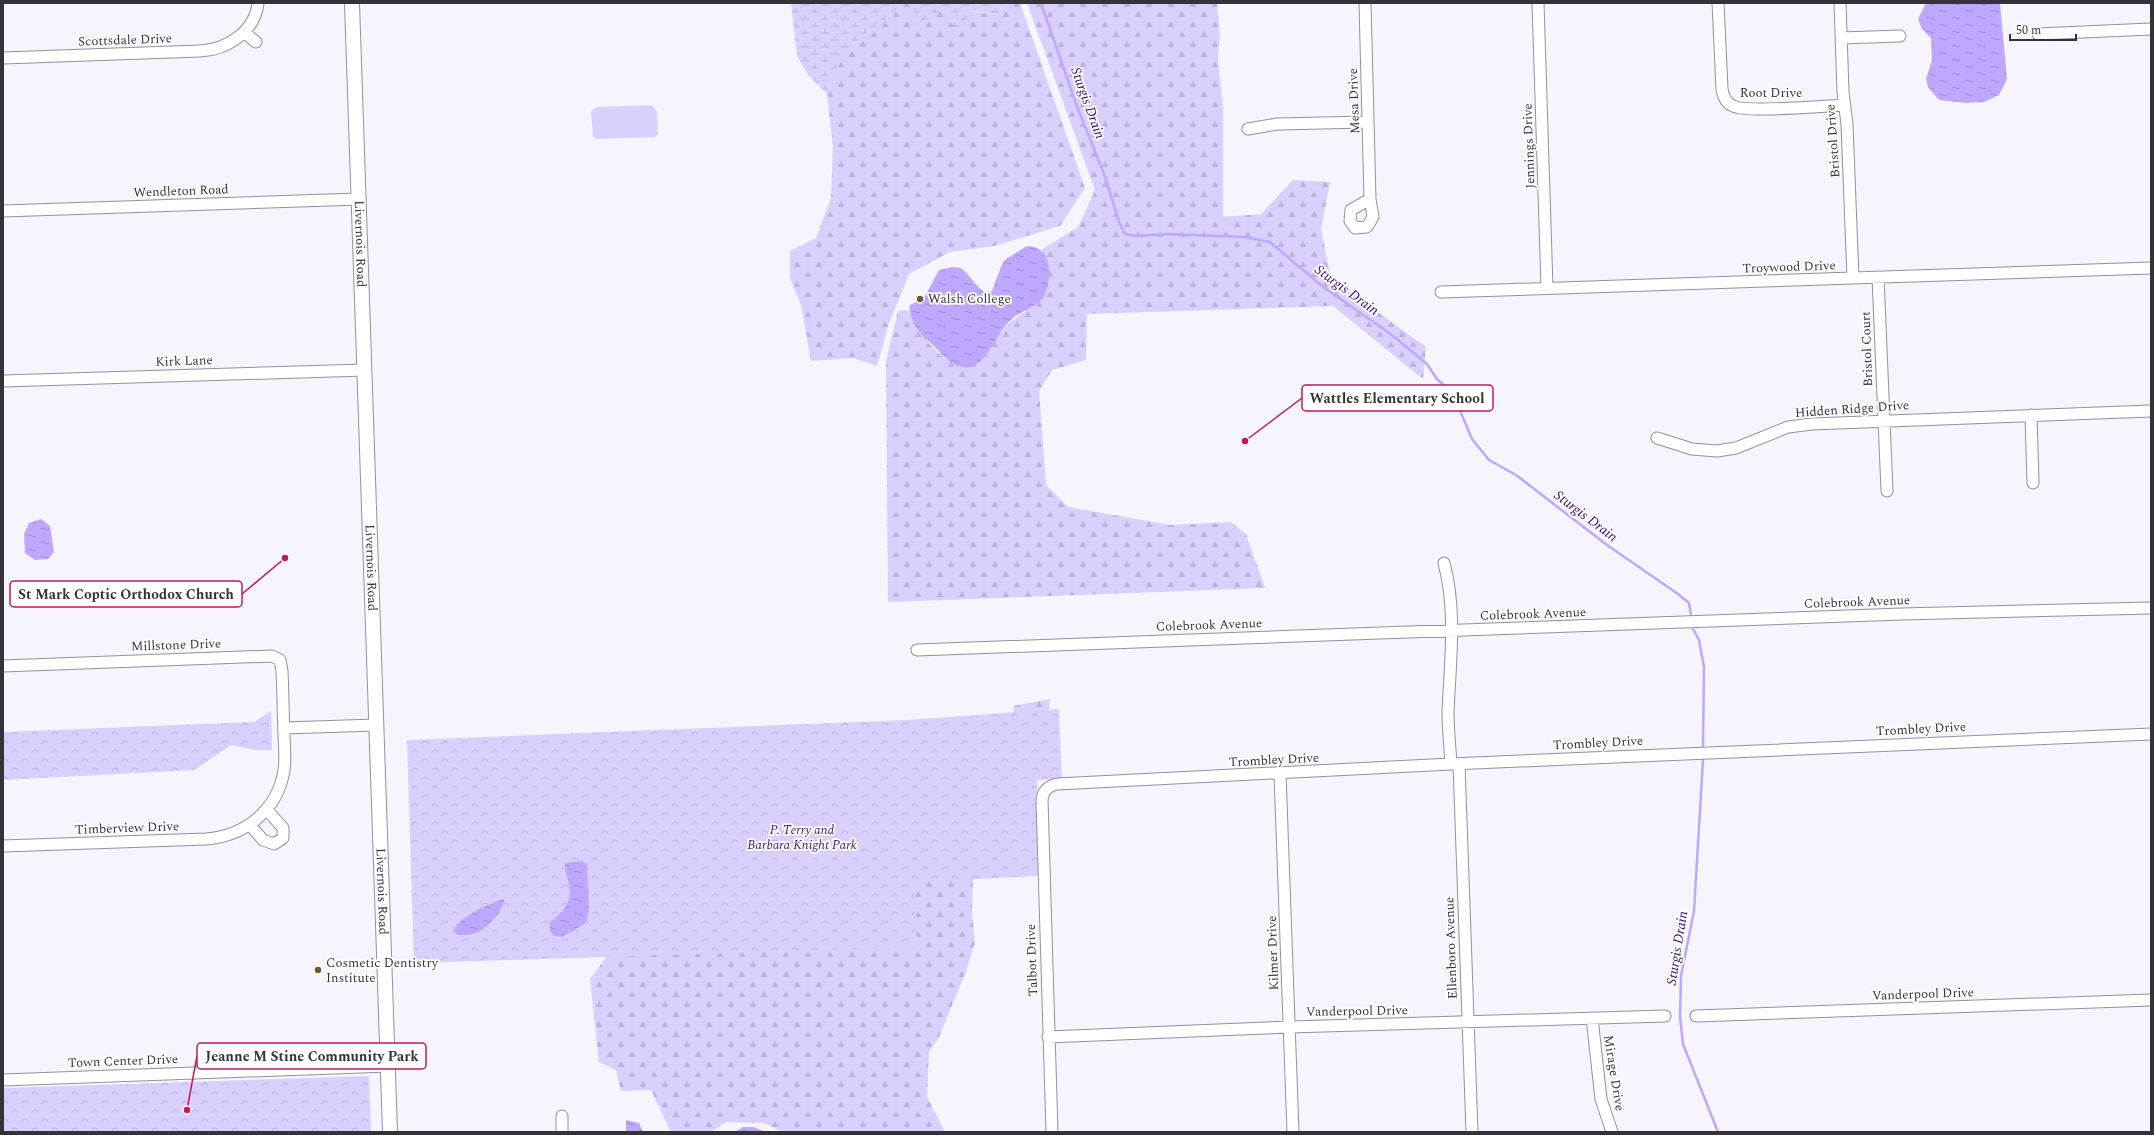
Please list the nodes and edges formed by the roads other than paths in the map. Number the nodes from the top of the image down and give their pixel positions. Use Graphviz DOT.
graph roads {
  1 [pos="258,3"];
  2 [pos="352,3"];
  3 [pos="1365,3"];
  4 [pos="1538,3"];
  5 [pos="1718,3"];
  6 [pos="1840,3"];
  7 [pos="2151,29"];
  8 [pos="244,32"];
  9 [pos="2038,34"];
  10 [pos="1900,36"];
  11 [pos="1841,38"];
  12 [pos="256,42"];
  13 [pos="3,58"];
  14 [pos="1845,105"];
  15 [pos="1368,122"];
  16 [pos="1248,129"];
  17 [pos="359,199"];
  18 [pos="1370,199"];
  19 [pos="3,211"];
  20 [pos="2151,268"];
  21 [pos="1878,277"];
  22 [pos="1853,278"];
  23 [pos="1547,288"];
  24 [pos="1442,292"];
  25 [pos="365,370"];
  26 [pos="3,381"];
  27 [pos="2151,411"];
  28 [pos="2031,415"];
  29 [pos="1884,420"];
  30 [pos="1657,438"];
  31 [pos="2033,483"];
  32 [pos="1887,491"];
  33 [pos="1444,563"];
  34 [pos="2151,608"];
  35 [pos="1452,631"];
  36 [pos="916,650"];
  37 [pos="3,666"];
  38 [pos="376,725"];
  39 [pos="284,728"];
  40 [pos="2151,734"];
  41 [pos="1455,764"];
  42 [pos="1280,774"];
  43 [pos="1047,788"];
  44 [pos="267,810"];
  45 [pos="250,825"];
  46 [pos="3,846"];
  47 [pos="2151,1000"];
  48 [pos="1665,1016"];
  49 [pos="1696,1016"];
  50 [pos="1592,1018"];
  51 [pos="1468,1022"];
  52 [pos="1290,1027"];
  53 [pos="1048,1037"];
  54 [pos="388,1066"];
  55 [pos="3,1080"];
  56 [pos="562,1116"];
  57 [pos="390,1132"];
  58 [pos="562,1132"];
  59 [pos="1052,1132"];
  60 [pos="1293,1132"];
  61 [pos="1472,1132"];
  62 [pos="1612,1132"];
  1 -- 8 [label="street, Scottsdale Drive"];
  2 -- 17 [label="main road, Livernois Road"];
  3 -- 15 [label="street, Mesa Drive"];
  4 -- 23 [label="street, Jennings Drive"];
  5 -- 14 [label="street, Root Drive"];
  6 -- 11 [label="street, Bristol Drive"];
  7 -- 9 [label="street"];
  8 -- 12 [label="street"];
  8 -- 13 [label="street, Scottsdale Drive"];
  10 -- 11 [label="street"];
  11 -- 14 [label="street, Bristol Drive"];
  14 -- 22 [label="street, Bristol Drive"];
  15 -- 16 [label="street"];
  15 -- 18 [label="street, Mesa Drive"];
  17 -- 19 [label="street, Wendleton Road"];
  17 -- 25 [label="main road, Livernois Road"];
  20 -- 21 [label="street, Troywood Drive"];
  21 -- 22 [label="street, Troywood Drive"];
  21 -- 29 [label="street, Bristol Court"];
  22 -- 23 [label="street, Troywood Drive"];
  23 -- 24 [label="street, Troywood Drive"];
  25 -- 26 [label="street, Kirk Lane"];
  25 -- 38 [label="main road, Livernois Road"];
  27 -- 28 [label="street, Hidden Ridge Drive"];
  28 -- 29 [label="street, Hidden Ridge Drive"];
  28 -- 31 [label="street"];
  29 -- 30 [label="street, Hidden Ridge Drive"];
  29 -- 32 [label="street, Bristol Court"];
  33 -- 35 [label="street, Ellenboro Avenue"];
  34 -- 35 [label="street, Colebrook Avenue"];
  35 -- 36 [label="street, Colebrook Avenue"];
  35 -- 41 [label="street, Ellenboro Avenue"];
  37 -- 39 [label="street, Millstone Drive"];
  38 -- 39 [label="street"];
  38 -- 54 [label="main road, Livernois Road"];
  39 -- 44 [label="street, Timberview Drive"];
  40 -- 41 [label="street, Trombley Drive"];
  41 -- 42 [label="street, Trombley Drive"];
  41 -- 51 [label="street, Ellenboro Avenue"];
  42 -- 43 [label="street, Trombley Drive"];
  42 -- 52 [label="street, Kilmer Drive"];
  43 -- 53 [label="street, Talbot Drive"];
  44 -- 45 [label="street, Timberview Drive"];
  44 -- 45 [label="street"];
  45 -- 46 [label="street, Timberview Drive"];
  47 -- 49 [label="street, Vanderpool Drive"];
  48 -- 50 [label="street, Vanderpool Drive"];
  50 -- 51 [label="street, Vanderpool Drive"];
  50 -- 62 [label="street, Mirage Drive"];
  51 -- 52 [label="street, Vanderpool Drive"];
  51 -- 61 [label="street, Ellenboro Avenue"];
  52 -- 53 [label="street, Vanderpool Drive"];
  52 -- 60 [label="street, Kilmer Drive"];
  53 -- 59 [label="street, Talbot Drive"];
  54 -- 55 [label="street, Town Center Drive"];
  54 -- 57 [label="main road, Livernois Road"];
  56 -- 58 [label="street"];
}
